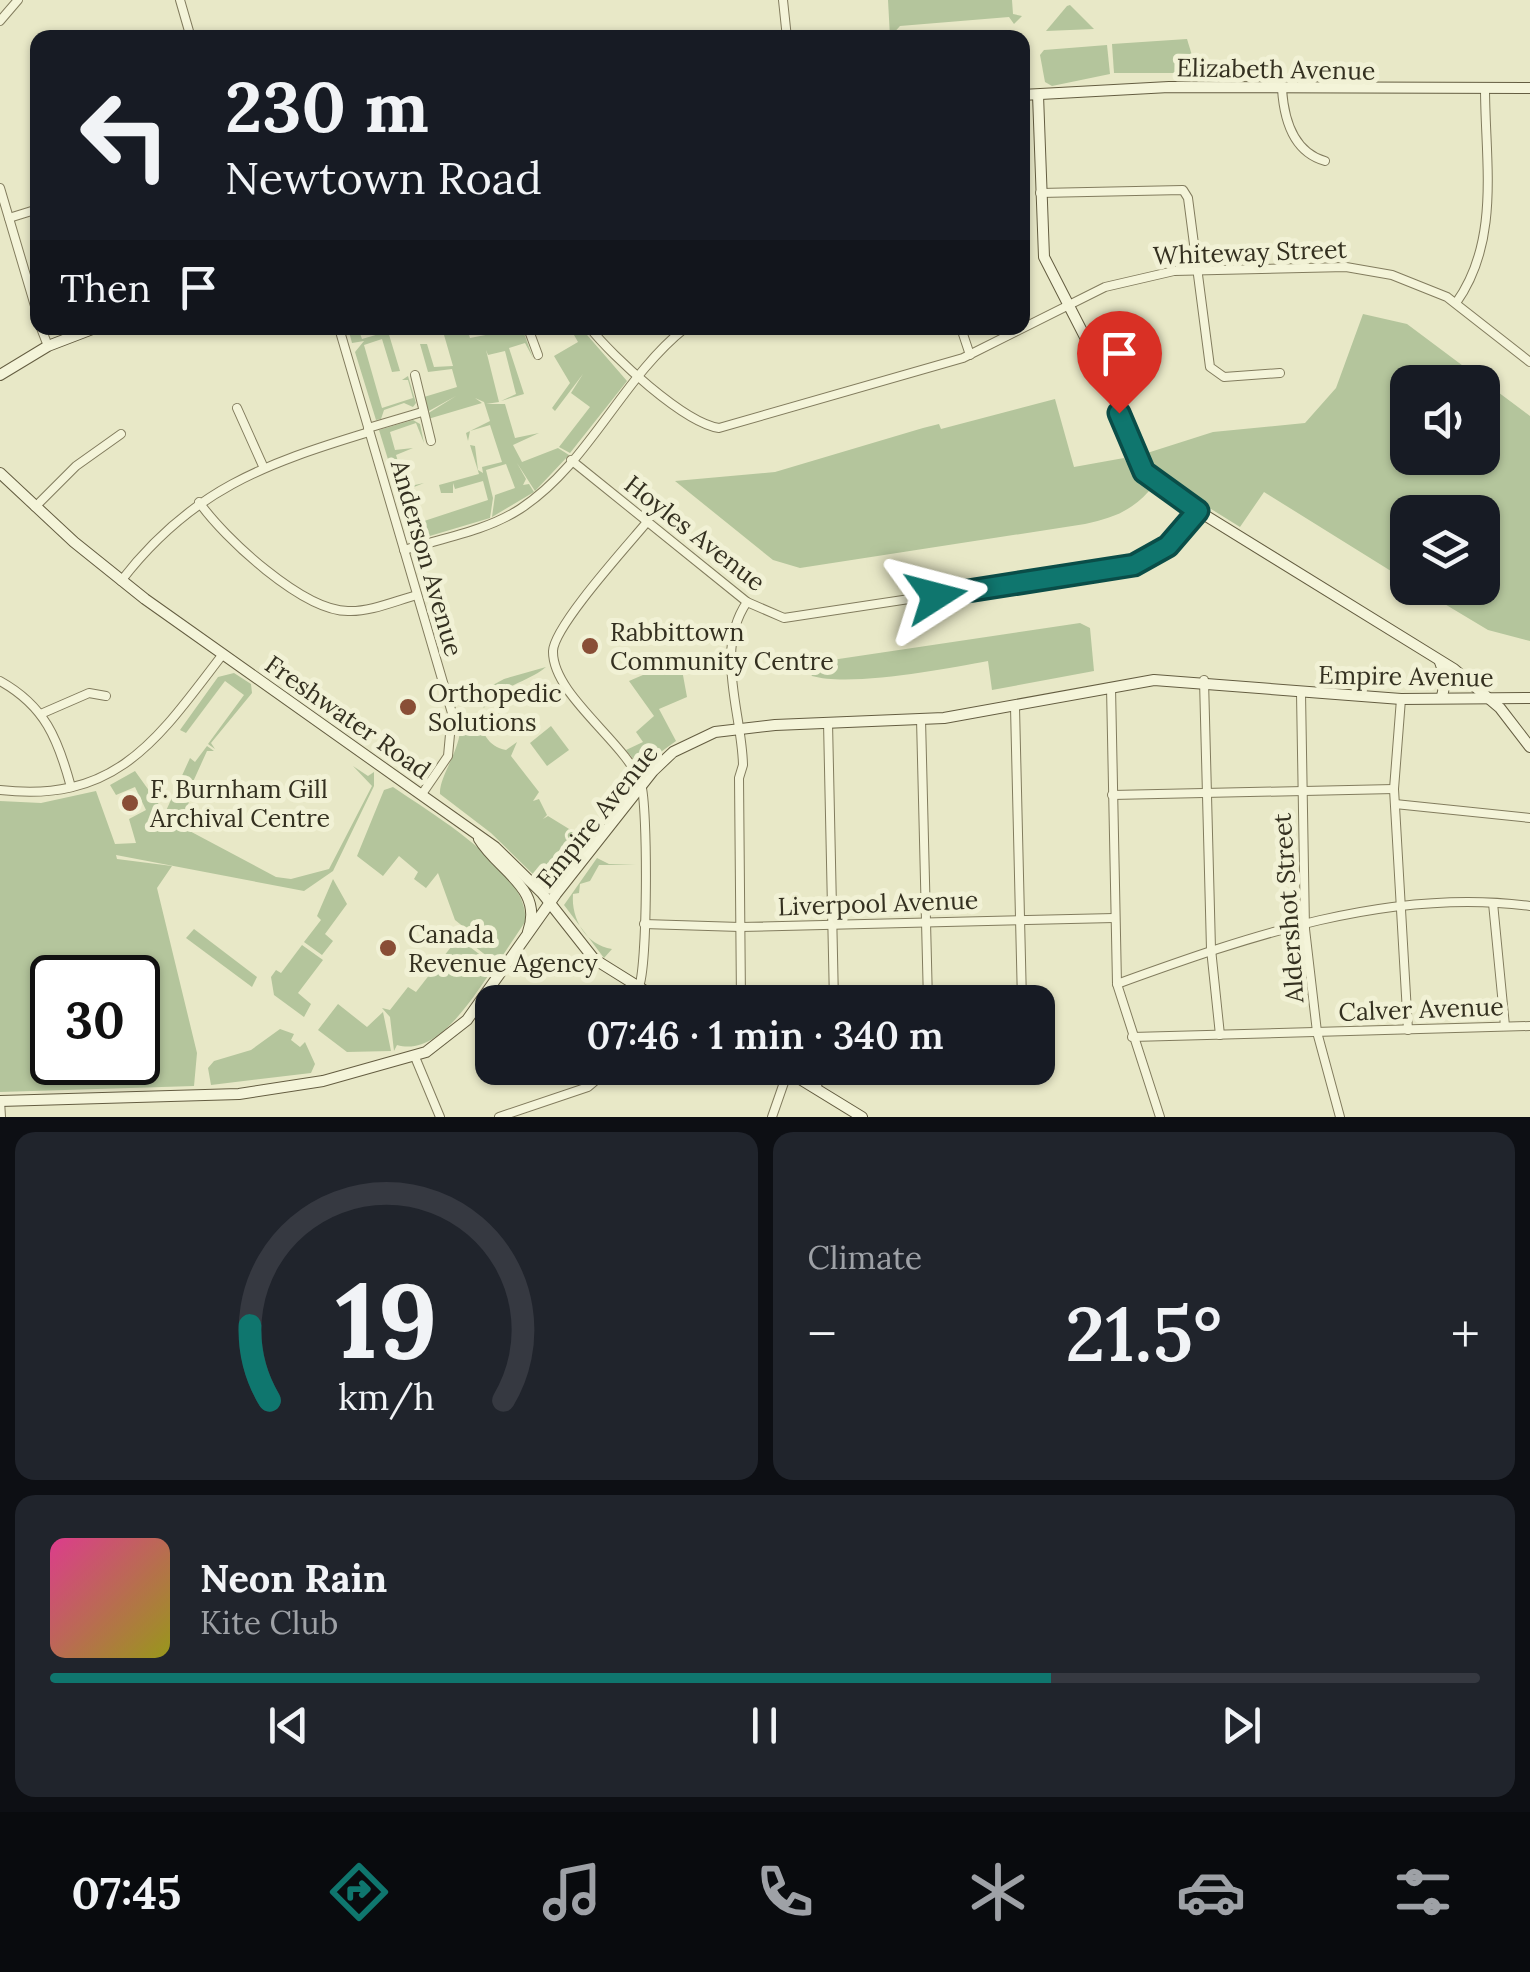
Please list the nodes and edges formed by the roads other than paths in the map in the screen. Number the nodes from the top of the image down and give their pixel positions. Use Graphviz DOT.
graph roads {
  1 [pos="18,0"];
  2 [pos="180,0"];
  3 [pos="783,0"];
  4 [pos="0,21"];
  5 [pos="189,30"];
  6 [pos="786,30"];
  7 [pos="1282,88"];
  8 [pos="1485,88"];
  9 [pos="1530,88"];
  10 [pos="1030,95"];
  11 [pos="1038,95"];
  12 [pos="1326,161"];
  13 [pos="0,188"];
  14 [pos="1040,194"];
  15 [pos="30,211"];
  16 [pos="9,218"];
  17 [pos="1197,272"];
  18 [pos="30,289"];
  19 [pos="1456,303"];
  20 [pos="1068,305"];
  21 [pos="1030,324"];
  22 [pos="44,335"];
  23 [pos="77,335"];
  24 [pos="341,335"];
  25 [pos="530,335"];
  26 [pos="597,335"];
  27 [pos="678,335"];
  28 [pos="963,335"];
  29 [pos="1009,335"];
  30 [pos="48,346"];
  31 [pos="538,355"];
  32 [pos="970,355"];
  33 [pos="1530,362"];
  34 [pos="1280,373"];
  35 [pos="638,374"];
  36 [pos="0,375"];
  37 [pos="415,375"];
  38 [pos="236,408"];
  39 [pos="422,412"];
  40 [pos="369,430"];
  41 [pos="121,434"];
  42 [pos="430,441"];
  43 [pos="571,460"];
  44 [pos="263,466"];
  45 [pos="0,473"];
  46 [pos="199,502"];
  47 [pos="35,506"];
  48 [pos="1198,511"];
  49 [pos="647,522"];
  50 [pos="404,550"];
  51 [pos="122,581"];
  52 [pos="416,595"];
  53 [pos="747,602"];
  54 [pos="223,654"];
  55 [pos="1436,658"];
  56 [pos="1204,680"];
  57 [pos="0,681"];
  58 [pos="1110,687"];
  59 [pos="1301,693"];
  60 [pos="106,696"];
  61 [pos="1442,696"];
  62 [pos="1490,698"];
  63 [pos="1530,698"];
  64 [pos="1400,700"];
  65 [pos="1015,706"];
  66 [pos="43,713"];
  67 [pos="921,719"];
  68 [pos="828,722"];
  69 [pos="740,728"];
  70 [pos="1530,747"];
  71 [pos="642,785"];
  72 [pos="71,787"];
  73 [pos="0,790"];
  74 [pos="1302,790"];
  75 [pos="1394,790"];
  76 [pos="1206,793"];
  77 [pos="422,794"];
  78 [pos="1112,795"];
  79 [pos="1394,804"];
  80 [pos="1530,818"];
  81 [pos="476,835"];
  82 [pos="1493,903"];
  83 [pos="550,904"];
  84 [pos="1530,906"];
  85 [pos="1400,909"];
  86 [pos="1114,918"];
  87 [pos="1020,919"];
  88 [pos="1304,921"];
  89 [pos="925,922"];
  90 [pos="644,924"];
  91 [pos="832,924"];
  92 [pos="740,927"];
  93 [pos="526,938"];
  94 [pos="1211,949"];
  95 [pos="1117,984"];
  96 [pos="632,985"];
  97 [pos="640,985"];
  98 [pos="741,985"];
  99 [pos="834,985"];
  100 [pos="927,985"];
  101 [pos="1022,985"];
  102 [pos="1504,1026"];
  103 [pos="1530,1026"];
  104 [pos="1408,1030"];
  105 [pos="1318,1032"];
  106 [pos="1220,1035"];
  107 [pos="1132,1037"];
  108 [pos="415,1056"];
  109 [pos="590,1085"];
  110 [pos="781,1085"];
  111 [pos="813,1085"];
  112 [pos="816,1087"];
  113 [pos="0,1101"];
  114 [pos="1,1117"];
  115 [pos="440,1117"];
  116 [pos="499,1117"];
  117 [pos="772,1117"];
  118 [pos="862,1117"];
  119 [pos="1160,1117"];
  120 [pos="1340,1117"];
  1 -- 4 [label="street"];
  2 -- 5 [label="street"];
  3 -- 6 [label="street"];
  7 -- 8 [label="main road, Elizabeth Avenue"];
  7 -- 11 [label="main road, Elizabeth Avenue"];
  7 -- 12 [label="street"];
  8 -- 9 [label="main road, Elizabeth Avenue"];
  8 -- 19 [label="street"];
  10 -- 11 [label="main road, Elizabeth Avenue"];
  11 -- 14 [label="main road"];
  13 -- 16 [label="street"];
  14 -- 17 [label="street"];
  14 -- 20 [label="main road"];
  15 -- 16 [label="street"];
  16 -- 18 [label="street"];
  17 -- 19 [label="street, Whiteway Street"];
  17 -- 20 [label="street, Whiteway Street"];
  17 -- 34 [label="street"];
  19 -- 33 [label="street, Whiteway Street"];
  20 -- 21 [label="street, Whiteway Street"];
  20 -- 48 [label="main road"];
  22 -- 30 [label="street"];
  23 -- 30 [label="main road"];
  24 -- 40 [label="street, Anderson Avenue"];
  25 -- 31 [label="street"];
  26 -- 35 [label="street, Whiteway Street"];
  27 -- 35 [label="street"];
  28 -- 32 [label="street"];
  29 -- 32 [label="street, Whiteway Street"];
  30 -- 36 [label="main road"];
  32 -- 35 [label="street, Whiteway Street"];
  35 -- 43 [label="street"];
  37 -- 39 [label="street"];
  38 -- 44 [label="street"];
  39 -- 40 [label="street"];
  39 -- 42 [label="street"];
  40 -- 44 [label="street"];
  40 -- 50 [label="street, Anderson Avenue"];
  41 -- 47 [label="street"];
  43 -- 49 [label="street, Hoyles Avenue"];
  43 -- 50 [label="street"];
  44 -- 46 [label="street"];
  45 -- 47 [label="main road, Freshwater Road"];
  46 -- 51 [label="street"];
  46 -- 52 [label="street"];
  47 -- 51 [label="main road, Freshwater Road"];
  48 -- 53 [label="street, Hoyles Avenue"];
  48 -- 55 [label="main road"];
  49 -- 53 [label="street, Hoyles Avenue"];
  49 -- 71 [label="street"];
  50 -- 52 [label="street, Anderson Avenue"];
  51 -- 54 [label="main road, Freshwater Road"];
  52 -- 77 [label="street, Anderson Avenue"];
  53 -- 69 [label="street"];
  54 -- 72 [label="street"];
  54 -- 77 [label="main road, Freshwater Road"];
  55 -- 61 [label="main road"];
  55 -- 62 [label="main road"];
  56 -- 58 [label="main road, Empire Avenue"];
  56 -- 59 [label="main road, Empire Avenue"];
  56 -- 76 [label="street"];
  57 -- 66 [label="street"];
  58 -- 65 [label="main road, Empire Avenue"];
  58 -- 78 [label="street"];
  59 -- 64 [label="main road, Empire Avenue"];
  59 -- 74 [label="street, Aldershot Street"];
  60 -- 66 [label="street"];
  61 -- 62 [label="main road, Empire Avenue"];
  61 -- 64 [label="main road, Empire Avenue"];
  62 -- 63 [label="main road, Empire Avenue"];
  62 -- 70 [label="main road"];
  64 -- 75 [label="street"];
  65 -- 67 [label="main road, Empire Avenue"];
  65 -- 87 [label="street"];
  66 -- 72 [label="street"];
  67 -- 68 [label="main road, Empire Avenue"];
  67 -- 89 [label="street"];
  68 -- 69 [label="main road, Empire Avenue"];
  68 -- 91 [label="street"];
  69 -- 71 [label="main road, Empire Avenue"];
  69 -- 92 [label="street"];
  71 -- 83 [label="main road, Empire Avenue"];
  71 -- 90 [label="street"];
  72 -- 73 [label="street"];
  74 -- 75 [label="street"];
  74 -- 76 [label="street"];
  74 -- 88 [label="street, Aldershot Street"];
  75 -- 79 [label="street"];
  76 -- 78 [label="street"];
  76 -- 94 [label="street"];
  77 -- 81 [label="main road, Freshwater Road"];
  78 -- 86 [label="street"];
  79 -- 80 [label="street"];
  79 -- 85 [label="street"];
  81 -- 83 [label="main road, Freshwater Road"];
  81 -- 93 [label="main road"];
  82 -- 84 [label="street"];
  82 -- 85 [label="street"];
  82 -- 102 [label="street"];
  83 -- 93 [label="main road, Empire Avenue"];
  83 -- 96 [label="main road, Freshwater Road"];
  85 -- 88 [label="street"];
  85 -- 104 [label="street"];
  86 -- 87 [label="street, Liverpool Avenue"];
  86 -- 95 [label="street"];
  87 -- 89 [label="street, Liverpool Avenue"];
  87 -- 101 [label="street"];
  88 -- 94 [label="street"];
  88 -- 105 [label="street, Aldershot Street"];
  89 -- 91 [label="street, Liverpool Avenue"];
  89 -- 100 [label="street"];
  90 -- 92 [label="street, Liverpool Avenue"];
  90 -- 97 [label="street"];
  91 -- 92 [label="street, Liverpool Avenue"];
  91 -- 99 [label="street"];
  92 -- 98 [label="street"];
  93 -- 108 [label="main road, Empire Avenue"];
  94 -- 95 [label="street"];
  94 -- 106 [label="street"];
  95 -- 107 [label="street"];
  102 -- 103 [label="street, Calver Avenue"];
  102 -- 104 [label="street, Calver Avenue"];
  104 -- 105 [label="street, Calver Avenue"];
  105 -- 106 [label="street, Calver Avenue"];
  105 -- 120 [label="street, Aldershot Street"];
  106 -- 107 [label="street, Calver Avenue"];
  107 -- 119 [label="street"];
  108 -- 113 [label="main road, Empire Avenue"];
  108 -- 115 [label="street"];
  109 -- 116 [label="street"];
  110 -- 117 [label="street"];
  111 -- 112 [label="main road"];
  112 -- 118 [label="main road"];
  113 -- 114 [label="street"];
}
